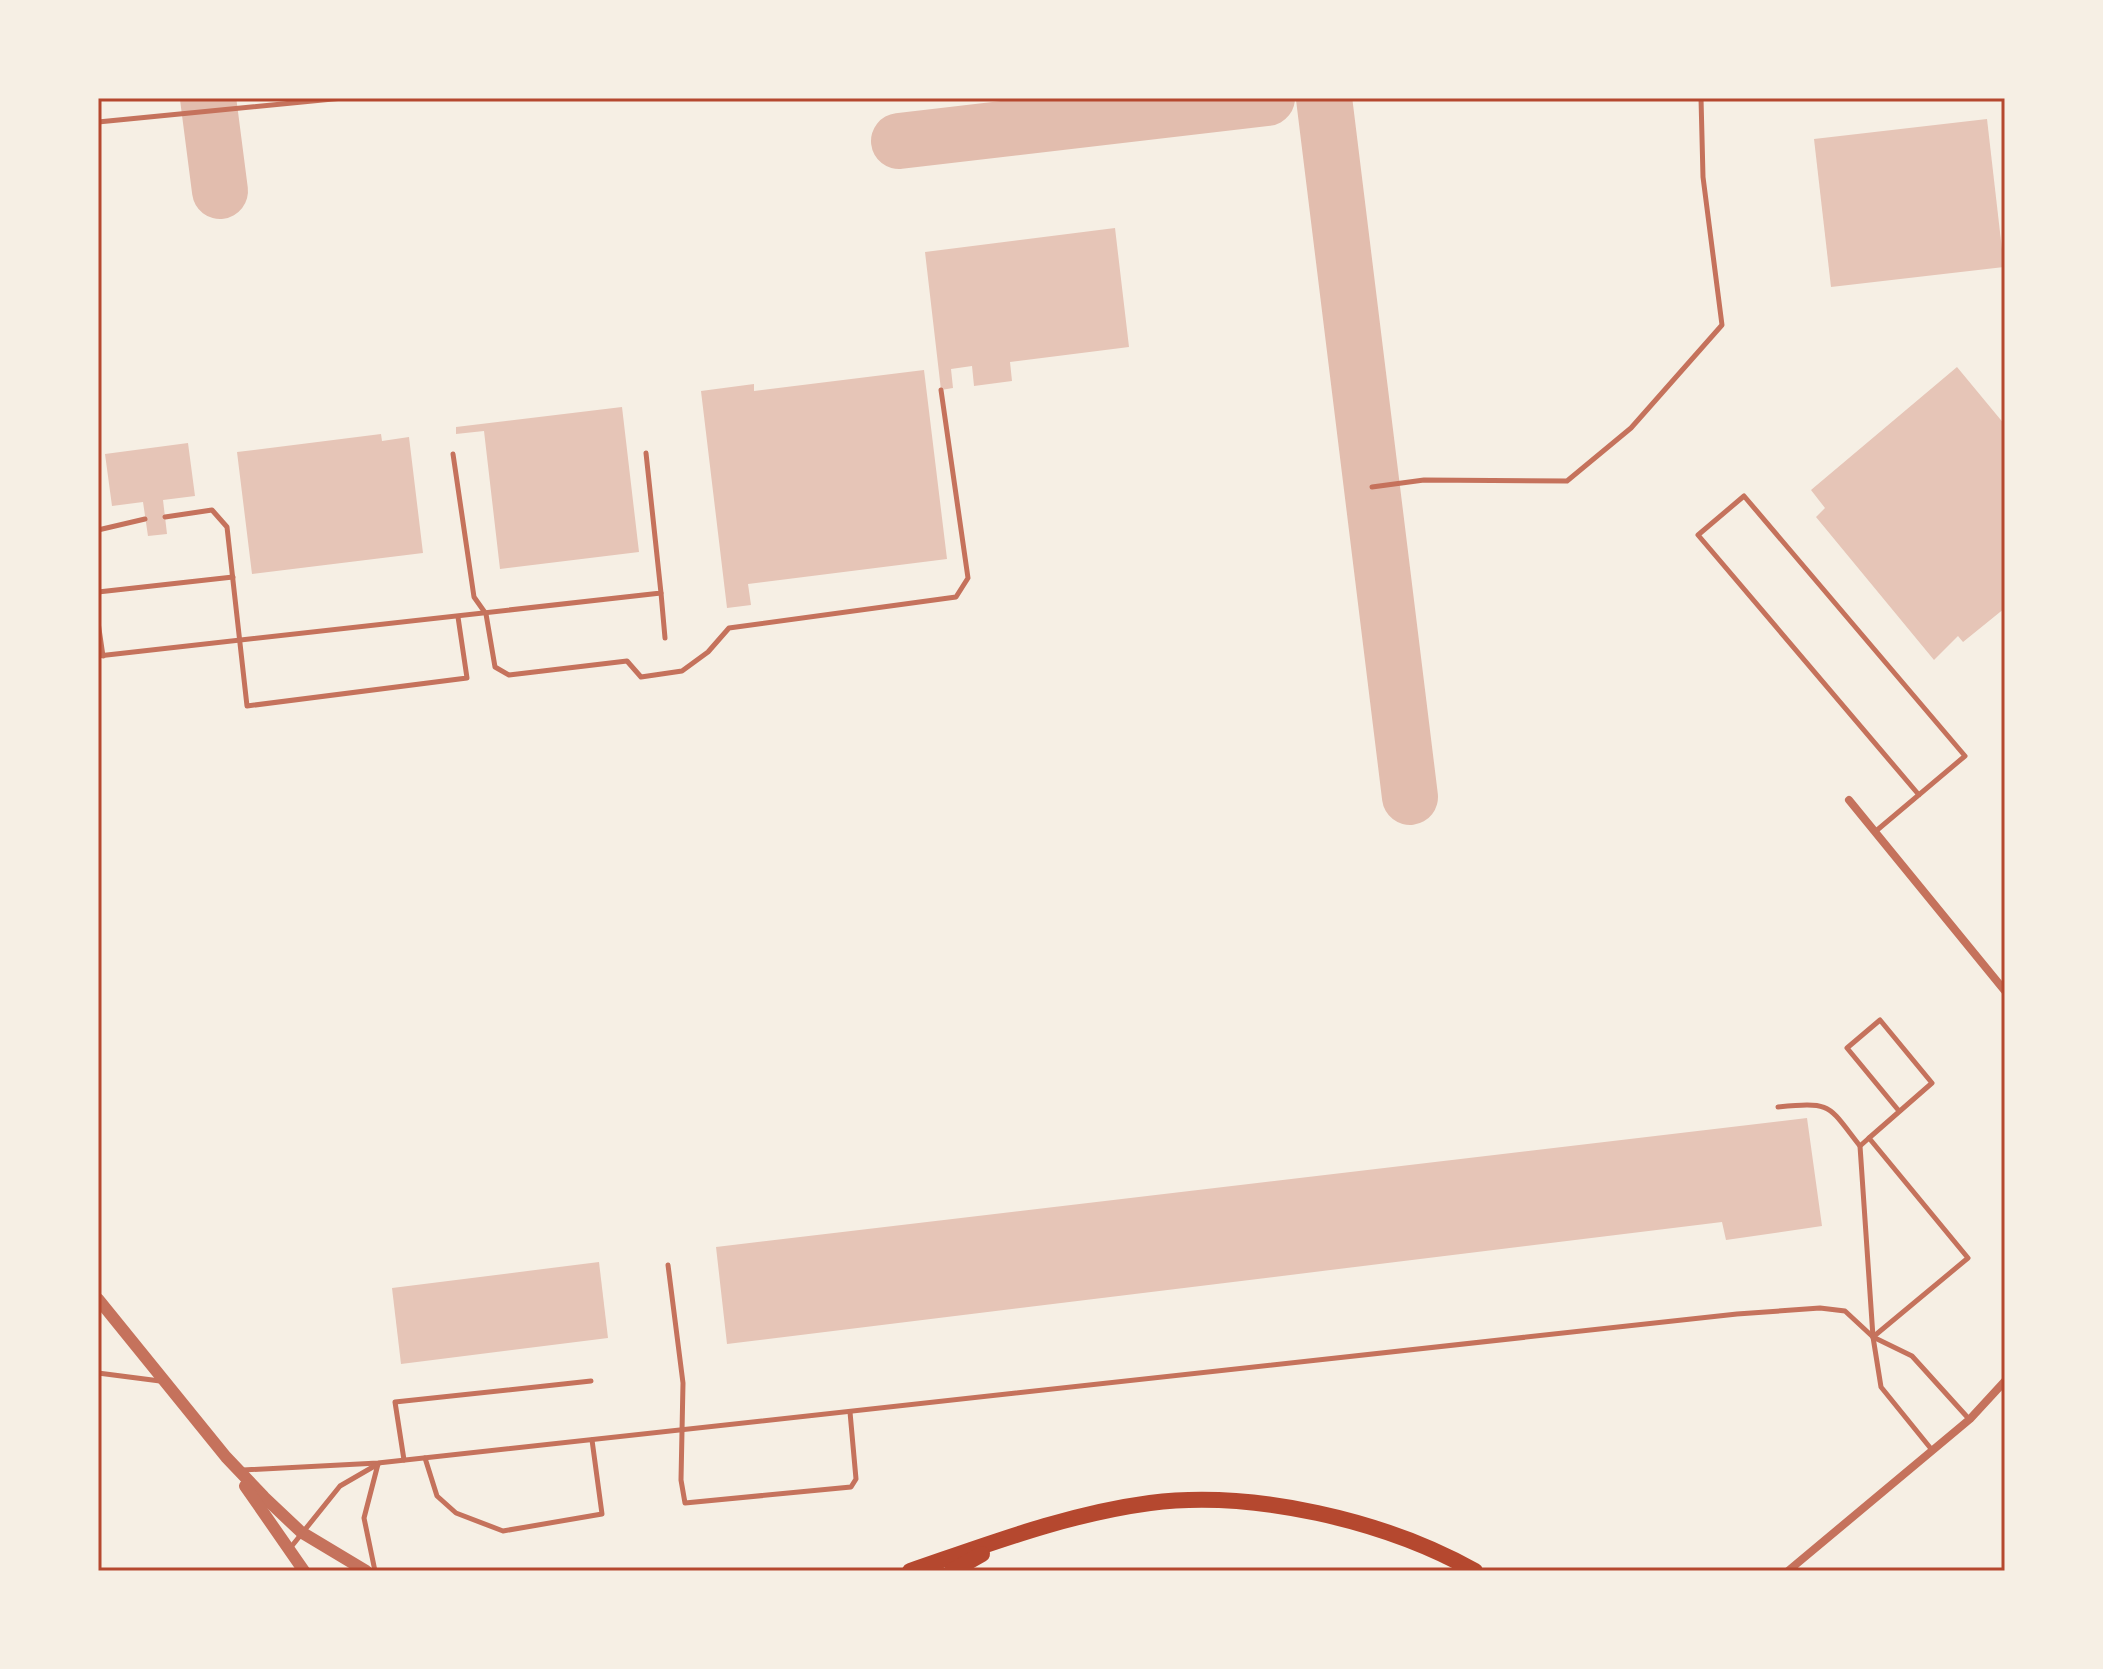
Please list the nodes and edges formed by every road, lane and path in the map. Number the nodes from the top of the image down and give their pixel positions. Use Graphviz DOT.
graph roads {
  1 [pos="343,98"];
  2 [pos="1701,98"];
  3 [pos="98,122"];
  4 [pos="941,390"];
  5 [pos="646,453"];
  6 [pos="453,454"];
  7 [pos="1372,487"];
  8 [pos="165,517"];
  9 [pos="145,519"];
  10 [pos="98,530"];
  11 [pos="233,577"];
  12 [pos="98,592"];
  13 [pos="661,593"];
  14 [pos="486,614"];
  15 [pos="458,617"];
  16 [pos="98,622"];
  17 [pos="665,638"];
  18 [pos="240,641"];
  19 [pos="101,656"];
  20 [pos="1919,795"];
  21 [pos="1849,800"];
  22 [pos="1875,832"];
  23 [pos="2005,991"];
  24 [pos="1778,1107"];
  25 [pos="1899,1111"];
  26 [pos="1869,1138"];
  27 [pos="1860,1146"];
  28 [pos="668,1265"];
  29 [pos="98,1299"];
  30 [pos="1873,1337"];
  31 [pos="98,1373"];
  32 [pos="591,1381"];
  33 [pos="2005,1381"];
  34 [pos="163,1382"];
  35 [pos="850,1412"];
  36 [pos="1970,1419"];
  37 [pos="681,1430"];
  38 [pos="592,1440"];
  39 [pos="1932,1450"];
  40 [pos="226,1457"];
  41 [pos="425,1458"];
  42 [pos="404,1460"];
  43 [pos="378,1463"];
  44 [pos="239,1471"];
  45 [pos="301,1532"];
  46 [pos="1013,1536"];
  47 [pos="289,1550"];
  48 [pos="304,1571"];
  49 [pos="366,1571"];
  50 [pos="375,1571"];
  51 [pos="910,1571"];
  52 [pos="952,1571"];
  53 [pos="1475,1571"];
  54 [pos="1788,1571"];
  1 -- 3 [label="lane"];
  2 -- 7 [label="lane"];
  4 -- 14 [label="lane"];
  5 -- 13 [label="lane"];
  6 -- 14 [label="lane"];
  8 -- 11 [label="lane"];
  9 -- 10 [label="lane"];
  11 -- 12 [label="lane"];
  11 -- 18 [label="lane"];
  13 -- 14 [label="lane"];
  13 -- 17 [label="lane"];
  14 -- 15 [label="lane"];
  15 -- 18 [label="lane"];
  15 -- 18 [label="lane"];
  16 -- 19 [label="lane"];
  18 -- 19 [label="lane"];
  20 -- 20 [label="lane"];
  20 -- 22 [label="lane"];
  21 -- 22 [label="street"];
  22 -- 23 [label="street"];
  24 -- 27 [label="lane"];
  25 -- 25 [label="lane"];
  25 -- 26 [label="lane"];
  26 -- 27 [label="lane"];
  26 -- 30 [label="lane"];
  27 -- 30 [label="lane"];
  28 -- 37 [label="lane"];
  29 -- 34 [label="street"];
  30 -- 35 [label="lane"];
  30 -- 36 [label="lane"];
  30 -- 39 [label="lane"];
  31 -- 34 [label="lane"];
  32 -- 42 [label="lane"];
  33 -- 36 [label="street"];
  34 -- 40 [label="street"];
  35 -- 37 [label="lane"];
  35 -- 37 [label="lane"];
  36 -- 39 [label="street"];
  37 -- 38 [label="lane"];
  38 -- 41 [label="lane"];
  38 -- 41 [label="lane"];
  39 -- 54 [label="street"];
  40 -- 44 [label="street"];
  40 -- 47 [label="street"];
  41 -- 42 [label="lane"];
  42 -- 43 [label="lane"];
  43 -- 44 [label="lane"];
  43 -- 45 [label="lane"];
  43 -- 50 [label="lane"];
  44 -- 45 [label="street"];
  45 -- 47 [label="lane"];
  45 -- 49 [label="street"];
  46 -- 51 [label="main road"];
  46 -- 52 [label="main road"];
  46 -- 53 [label="main road"];
  47 -- 48 [label="street"];
}
